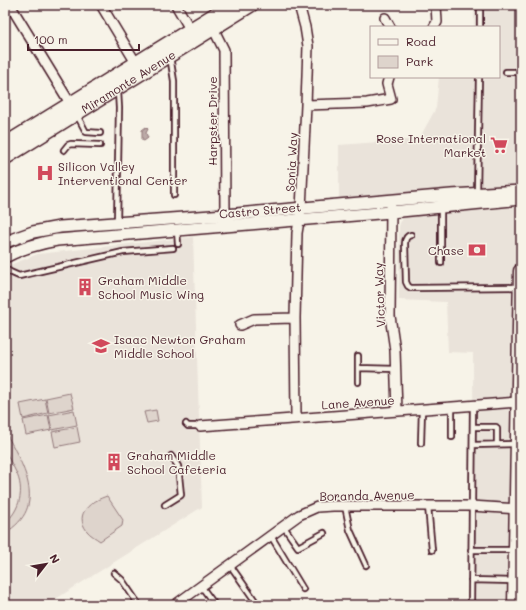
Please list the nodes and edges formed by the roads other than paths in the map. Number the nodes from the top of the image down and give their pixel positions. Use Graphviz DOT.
graph roads {
  1 [pos="10,5"];
  2 [pos="101,5"];
  3 [pos="176,5"];
  4 [pos="230,5"];
  5 [pos="251,5"];
  6 [pos="299,5"];
  7 [pos="436,5"];
  8 [pos="480,5"];
  9 [pos="385,18"];
  10 [pos="389,26"];
  11 [pos="435,26"];
  12 [pos="480,26"];
  13 [pos="213,28"];
  14 [pos="190,29"];
  15 [pos="170,55"];
  16 [pos="136,64"];
  17 [pos="506,72"];
  18 [pos="521,72"];
  19 [pos="389,78"];
  20 [pos="479,78"];
  21 [pos="117,87"];
  22 [pos="306,105"];
  23 [pos="73,108"];
  24 [pos="100,133"];
  25 [pos="5,144"];
  26 [pos="100,145"];
  27 [pos="64,150"];
  28 [pos="5,158"];
  29 [pos="521,191"];
  30 [pos="477,194"];
  31 [pos="174,195"];
  32 [pos="521,199"];
  33 [pos="391,206"];
  34 [pos="441,207"];
  35 [pos="300,214"];
  36 [pos="225,215"];
  37 [pos="117,223"];
  38 [pos="177,230"];
  39 [pos="411,236"];
  40 [pos="5,242"];
  41 [pos="178,244"];
  42 [pos="173,248"];
  43 [pos="5,257"];
  44 [pos="440,263"];
  45 [pos="5,268"];
  46 [pos="521,271"];
  47 [pos="7,274"];
  48 [pos="521,287"];
  49 [pos="295,318"];
  50 [pos="240,325"];
  51 [pos="358,356"];
  52 [pos="358,368"];
  53 [pos="396,369"];
  54 [pos="358,382"];
  55 [pos="518,402"];
  56 [pos="473,405"];
  57 [pos="452,407"];
  58 [pos="422,409"];
  59 [pos="398,411"];
  60 [pos="296,418"];
  61 [pos="186,424"];
  62 [pos="200,426"];
  63 [pos="473,427"];
  64 [pos="452,437"];
  65 [pos="421,443"];
  66 [pos="497,444"];
  67 [pos="518,444"];
  68 [pos="473,445"];
  69 [pos="171,456"];
  70 [pos="165,505"];
  71 [pos="345,506"];
  72 [pos="428,506"];
  73 [pos="471,506"];
  74 [pos="518,509"];
  75 [pos="284,527"];
  76 [pos="324,533"];
  77 [pos="271,536"];
  78 [pos="518,546"];
  79 [pos="432,550"];
  80 [pos="471,550"];
  81 [pos="230,565"];
  82 [pos="366,565"];
  83 [pos="114,572"];
  84 [pos="471,580"];
  85 [pos="516,581"];
  86 [pos="202,586"];
  87 [pos="303,589"];
  88 [pos="181,603"];
  89 [pos="140,605"];
  90 [pos="215,605"];
  91 [pos="258,605"];
  92 [pos="471,605"];
  93 [pos="515,605"];
  1 -- 23 [label="street"];
  2 -- 16 [label="street"];
  3 -- 14 [label="street"];
  4 -- 14 [label="main road, Miramonte Avenue"];
  5 -- 13 [label="main road, Miramonte Avenue"];
  6 -- 22 [label="street, Sonia Way"];
  7 -- 11 [label="street"];
  8 -- 12 [label="lane"];
  9 -- 10 [label="street"];
  13 -- 15 [label="main road, Miramonte Avenue"];
  13 -- 36 [label="street, Harpster Drive"];
  14 -- 16 [label="main road, Miramonte Avenue"];
  15 -- 21 [label="main road, Miramonte Avenue"];
  15 -- 31 [label="lane"];
  16 -- 23 [label="main road, Miramonte Avenue"];
  17 -- 18 [label="lane"];
  19 -- 22 [label="street"];
  20 -- 30 [label="lane"];
  21 -- 23 [label="main road, Miramonte Avenue"];
  21 -- 37 [label="lane"];
  22 -- 35 [label="street, Sonia Way"];
  23 -- 24 [label="lane"];
  23 -- 25 [label="main road, Miramonte Avenue"];
  23 -- 28 [label="main road, Miramonte Avenue"];
  26 -- 27 [label="lane"];
  29 -- 30 [label="street, Castro Street"];
  30 -- 33 [label="street, Castro Street"];
  32 -- 34 [label="street, Castro Street"];
  33 -- 34 [label="street, Castro Street"];
  33 -- 35 [label="street, Castro Street"];
  33 -- 53 [label="street, Victor Way"];
  34 -- 44 [label="lane"];
  35 -- 36 [label="street, Castro Street"];
  35 -- 38 [label="street, Castro Street"];
  35 -- 49 [label="street, Sonia Way"];
  36 -- 37 [label="street, Castro Street"];
  37 -- 40 [label="street, Castro Street"];
  38 -- 41 [label="lane"];
  38 -- 43 [label="street, Castro Street"];
  39 -- 48 [label="lane"];
  42 -- 47 [label="lane"];
  45 -- 47 [label="lane"];
  46 -- 48 [label="main road"];
  48 -- 55 [label="main road"];
  49 -- 50 [label="street"];
  49 -- 60 [label="street, Sonia Way"];
  51 -- 52 [label="lane"];
  52 -- 53 [label="lane"];
  52 -- 54 [label="lane"];
  53 -- 59 [label="street, Victor Way"];
  55 -- 56 [label="street, Lane Avenue"];
  55 -- 67 [label="main road"];
  56 -- 57 [label="street, Lane Avenue"];
  56 -- 63 [label="lane"];
  57 -- 58 [label="street, Lane Avenue"];
  57 -- 64 [label="lane"];
  58 -- 59 [label="street, Lane Avenue"];
  58 -- 65 [label="lane"];
  59 -- 60 [label="street, Lane Avenue"];
  60 -- 62 [label="street, Lane Avenue"];
  61 -- 62 [label="lane"];
  63 -- 66 [label="lane"];
  63 -- 68 [label="lane"];
  66 -- 67 [label="lane"];
  66 -- 68 [label="lane"];
  67 -- 74 [label="main road"];
  68 -- 73 [label="lane"];
  69 -- 70 [label="lane"];
  71 -- 72 [label="street, Boranda Avenue"];
  71 -- 75 [label="street, Boranda Avenue"];
  71 -- 82 [label="lane"];
  72 -- 73 [label="street, Boranda Avenue"];
  72 -- 79 [label="lane"];
  73 -- 74 [label="street, Boranda Avenue"];
  73 -- 80 [label="lane"];
  74 -- 78 [label="main road"];
  75 -- 76 [label="lane"];
  75 -- 77 [label="street, Boranda Avenue"];
  77 -- 81 [label="street, Boranda Avenue"];
  77 -- 87 [label="lane"];
  78 -- 80 [label="lane"];
  78 -- 85 [label="main road"];
  80 -- 84 [label="lane"];
  81 -- 86 [label="street, Boranda Avenue"];
  81 -- 91 [label="lane"];
  83 -- 89 [label="lane"];
  84 -- 85 [label="lane"];
  84 -- 92 [label="lane"];
  85 -- 93 [label="main road"];
  86 -- 88 [label="street, Boranda Avenue"];
  86 -- 90 [label="lane"];
}
